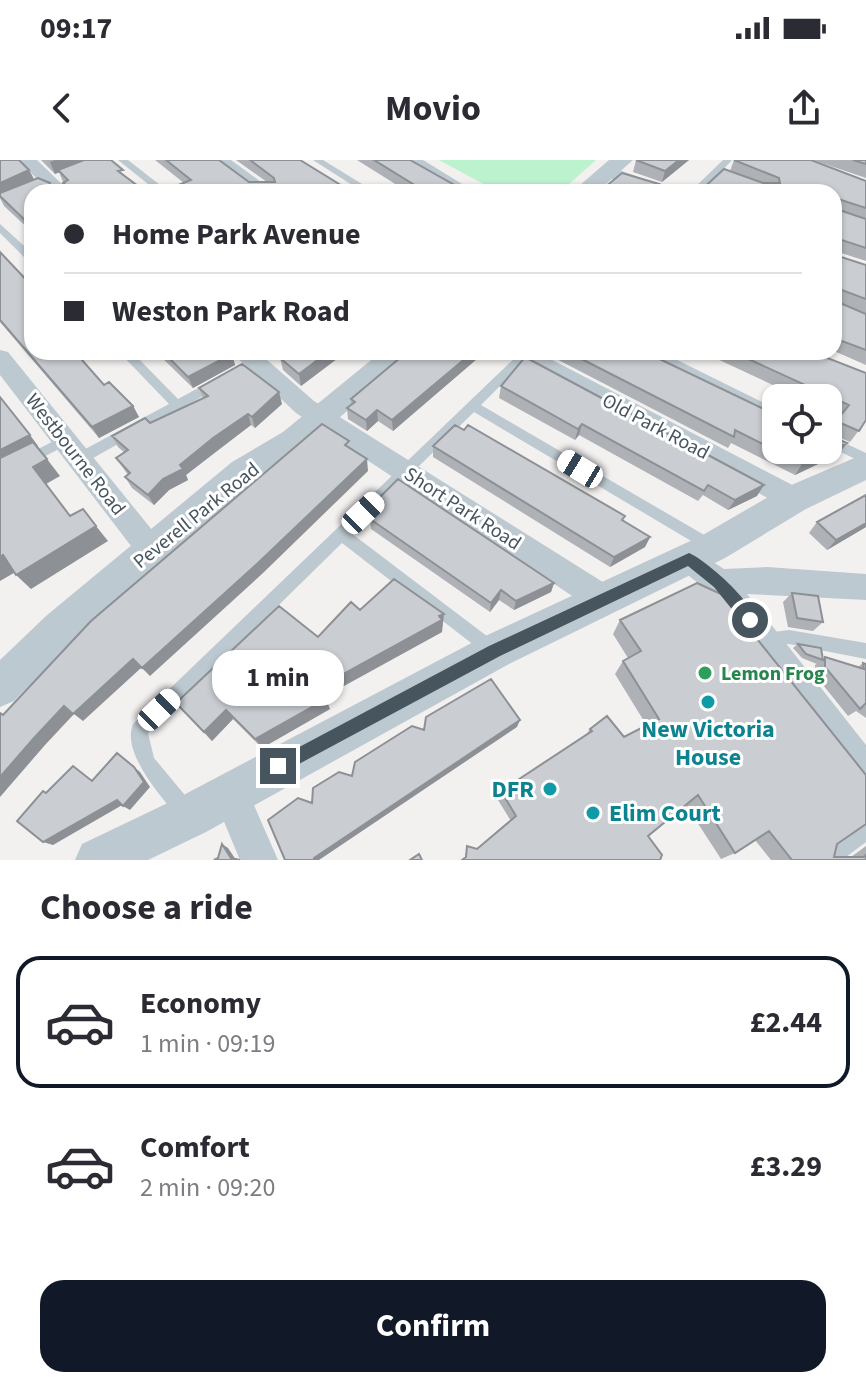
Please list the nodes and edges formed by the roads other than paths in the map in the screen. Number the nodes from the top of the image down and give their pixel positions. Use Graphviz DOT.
graph roads {
  1 [pos="27,160"];
  2 [pos="122,160"];
  3 [pos="219,160"];
  4 [pos="317,160"];
  5 [pos="410,160"];
  6 [pos="728,160"];
  7 [pos="615,165"];
  8 [pos="714,172"];
  9 [pos="52,184"];
  10 [pos="154,184"];
  11 [pos="254,184"];
  12 [pos="357,184"];
  13 [pos="452,184"];
  14 [pos="592,184"];
  15 [pos="648,184"];
  16 [pos="703,184"];
  17 [pos="746,184"];
  18 [pos="0,227"];
  19 [pos="24,251"];
  20 [pos="0,358"];
  21 [pos="133,360"];
  22 [pos="390,360"];
  23 [pos="516,360"];
  24 [pos="536,360"];
  25 [pos="667,360"];
  26 [pos="247,362"];
  27 [pos="230,377"];
  28 [pos="177,405"];
  29 [pos="473,406"];
  30 [pos="762,407"];
  31 [pos="322,417"];
  32 [pos="842,447"];
  33 [pos="74,448"];
  34 [pos="866,459"];
  35 [pos="866,466"];
  36 [pos="406,471"];
  37 [pos="0,475"];
  38 [pos="794,499"];
  39 [pos="341,534"];
  40 [pos="151,550"];
  41 [pos="707,563"];
  42 [pos="866,587"];
  43 [pos="603,599"];
  44 [pos="765,639"];
  45 [pos="495,651"];
  46 [pos="866,651"];
  47 [pos="0,687"];
  48 [pos="863,767"];
  49 [pos="230,793"];
  50 [pos="190,816"];
  51 [pos="866,830"];
  52 [pos="98,860"];
  53 [pos="259,860"];
  54 [pos="827,860"];
  1 -- 9 [label="street"];
  2 -- 10 [label="lane"];
  3 -- 11 [label="street"];
  4 -- 12 [label="lane"];
  5 -- 13 [label="street"];
  6 -- 8 [label="lane"];
  7 -- 14 [label="street"];
  7 -- 15 [label="street"];
  8 -- 16 [label="lane"];
  8 -- 17 [label="lane"];
  18 -- 19 [label="lane"];
  20 -- 33 [label="street, Westbourne Road"];
  21 -- 28 [label="lane"];
  22 -- 31 [label="street, Peverell Park Road"];
  23 -- 29 [label="lane"];
  24 -- 38 [label="street, Old Park Road"];
  25 -- 30 [label="lane"];
  26 -- 31 [label="street, Short Park Road"];
  27 -- 28 [label="lane"];
  28 -- 33 [label="lane"];
  29 -- 36 [label="lane"];
  29 -- 41 [label="lane"];
  31 -- 36 [label="street, Short Park Road"];
  31 -- 40 [label="street, Peverell Park Road"];
  32 -- 34 [label="lane"];
  33 -- 37 [label="lane"];
  33 -- 40 [label="street, Westbourne Road"];
  35 -- 38 [label="street"];
  36 -- 39 [label="lane"];
  36 -- 43 [label="street, Short Park Road"];
  38 -- 41 [label="street"];
  39 -- 45 [label="lane"];
  39 -- 50 [label="lane"];
  40 -- 47 [label="street, Peverell Park Road"];
  41 -- 42 [label="street"];
  41 -- 43 [label="street"];
  41 -- 44 [label="street"];
  43 -- 45 [label="street"];
  44 -- 46 [label="lane"];
  44 -- 48 [label="street"];
  45 -- 49 [label="street"];
  49 -- 50 [label="street"];
  49 -- 53 [label="street"];
  50 -- 52 [label="street"];
  51 -- 54 [label="lane"];
}
